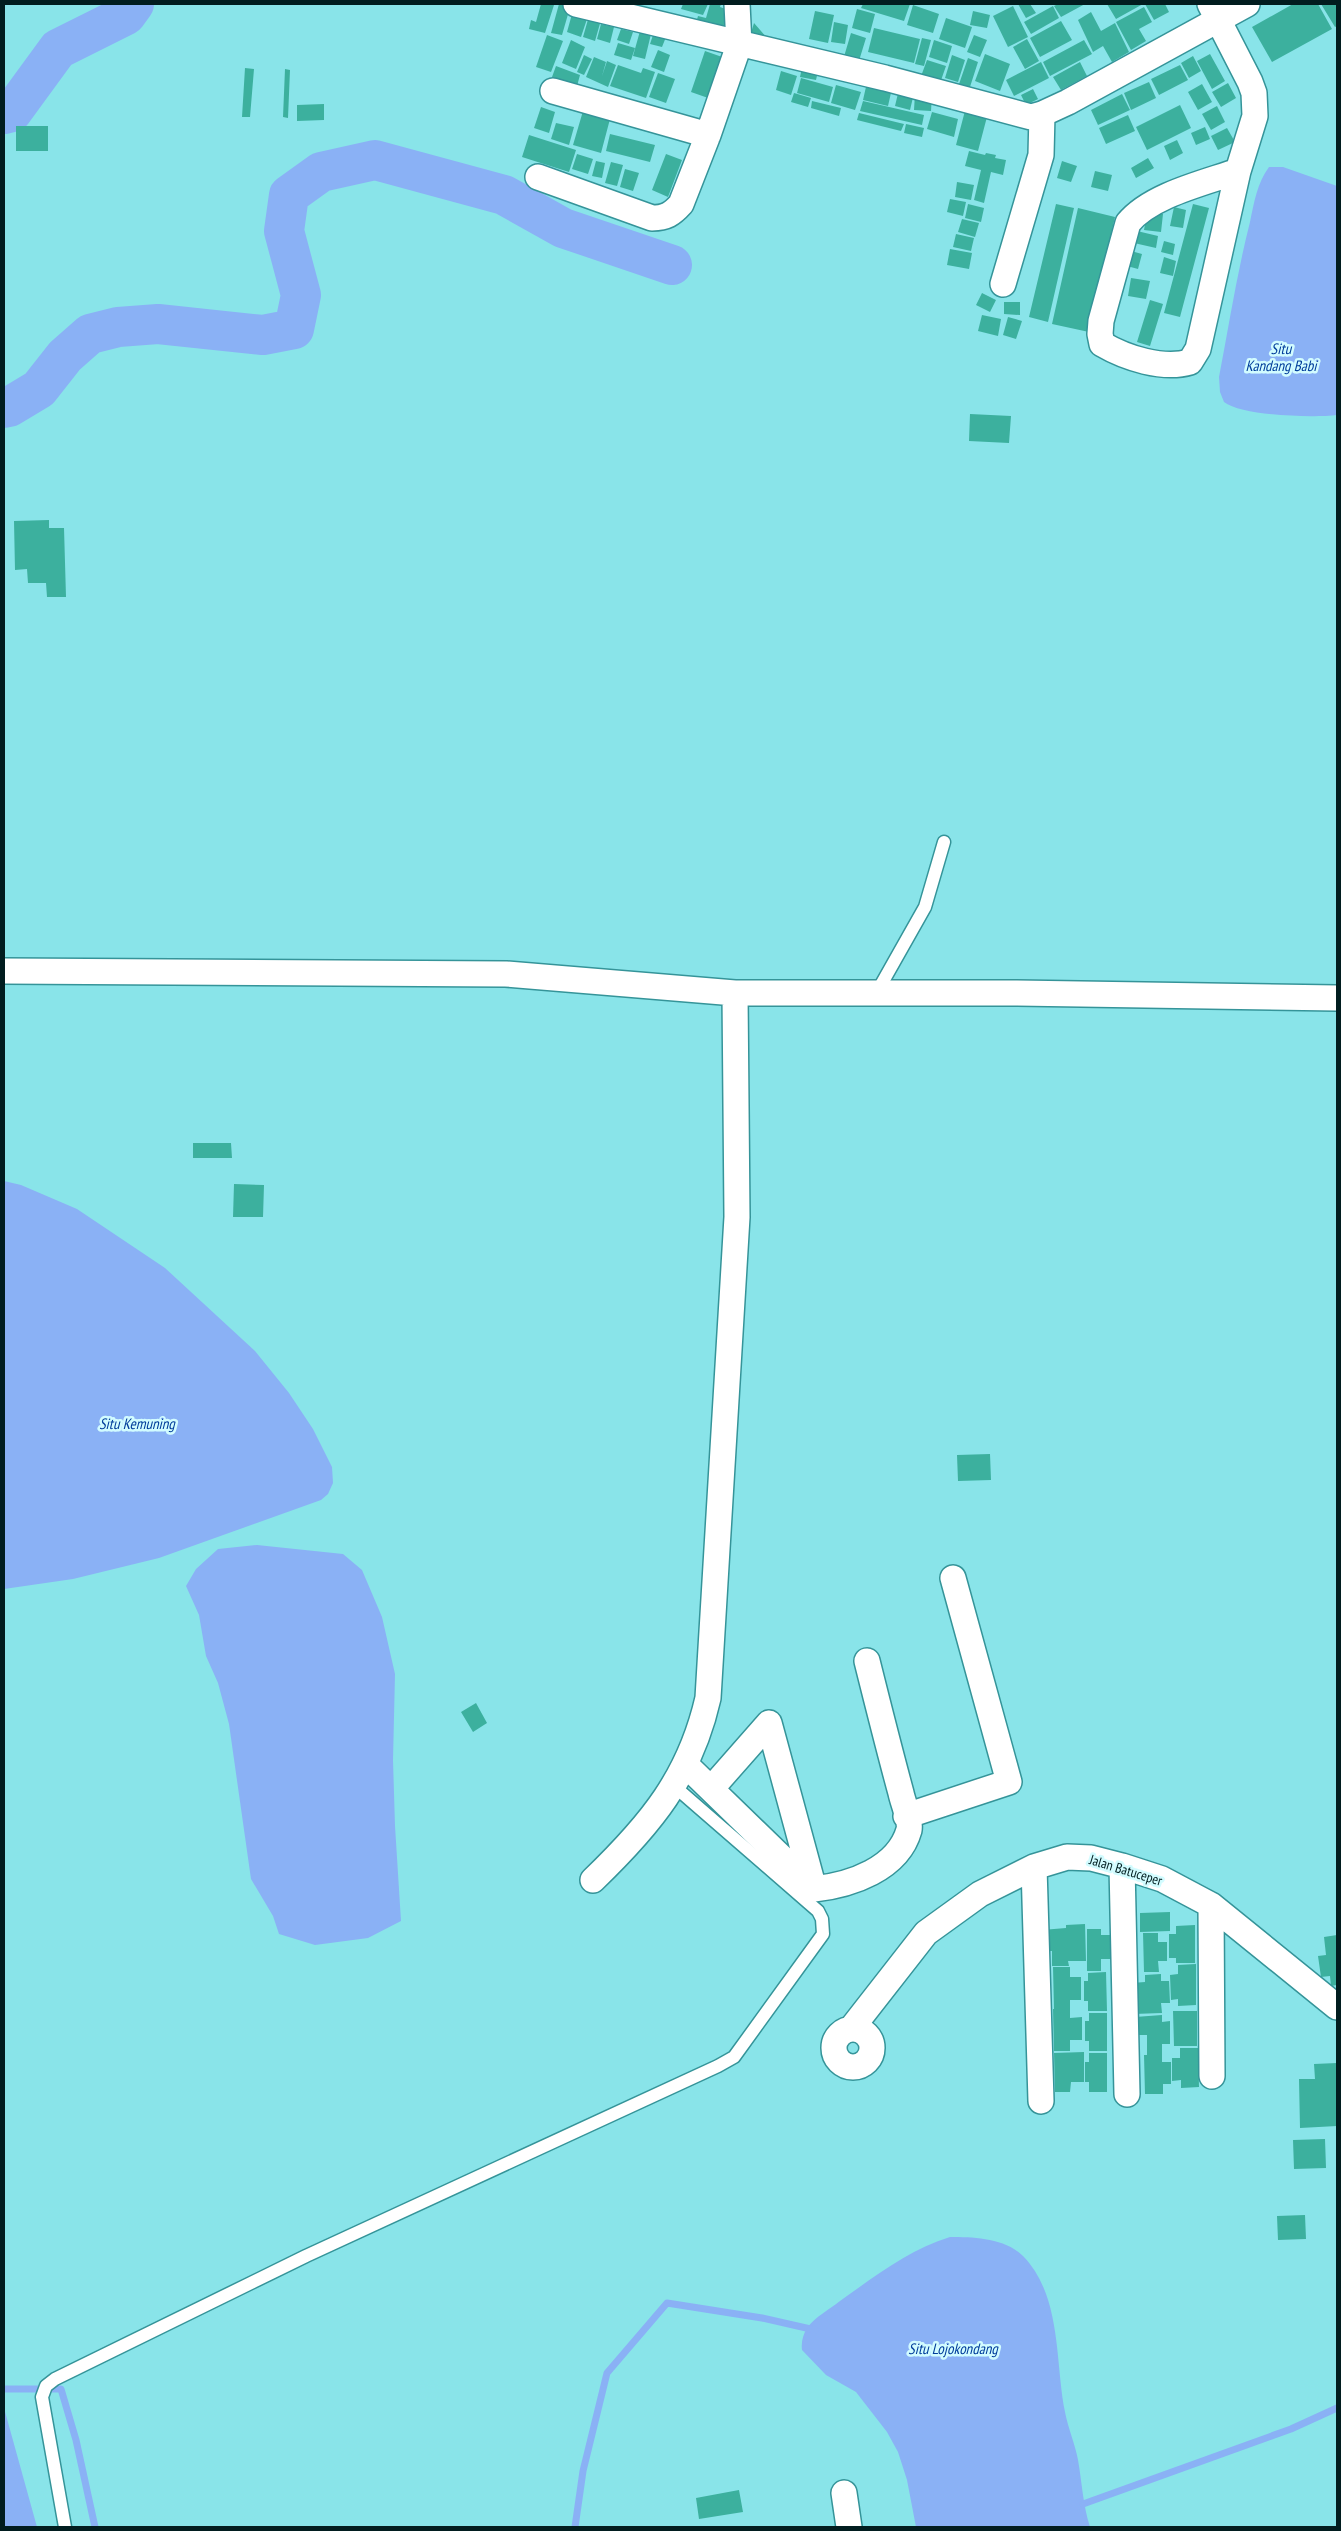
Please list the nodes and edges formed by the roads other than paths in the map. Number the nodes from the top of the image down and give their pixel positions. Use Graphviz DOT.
graph roads {
  1 [pos="576,4"];
  2 [pos="737,4"];
  3 [pos="1247,4"];
  4 [pos="1214,12"];
  5 [pos="739,45"];
  6 [pos="553,91"];
  7 [pos="1042,114"];
  8 [pos="708,135"];
  9 [pos="1238,171"];
  10 [pos="538,177"];
  11 [pos="1003,284"];
  12 [pos="944,842"];
  13 [pos="4,971"];
  14 [pos="877,992"];
  15 [pos="735,993"];
  16 [pos="1337,998"];
  17 [pos="953,1578"];
  18 [pos="867,1660"];
  19 [pos="685,1764"];
  20 [pos="674,1786"];
  21 [pos="711,1789"];
  22 [pos="906,1816"];
  23 [pos="1122,1866"];
  24 [pos="1034,1867"];
  25 [pos="593,1880"];
  26 [pos="814,1889"];
  27 [pos="1211,1905"];
  28 [pos="1337,2008"];
  29 [pos="851,2029"];
  30 [pos="1212,2076"];
  31 [pos="1127,2094"];
  32 [pos="1042,2101"];
  33 [pos="844,2493"];
  34 [pos="65,2527"];
  35 [pos="849,2527"];
  1 -- 5 [label="street"];
  2 -- 5 [label="street"];
  3 -- 4 [label="street"];
  4 -- 7 [label="street"];
  4 -- 9 [label="street"];
  5 -- 7 [label="street"];
  5 -- 8 [label="street"];
  6 -- 8 [label="street"];
  7 -- 11 [label="street"];
  8 -- 10 [label="street"];
  9 -- 9 [label="street"];
  12 -- 14 [label="lane"];
  13 -- 15 [label="street"];
  14 -- 15 [label="street"];
  14 -- 16 [label="street"];
  15 -- 19 [label="street"];
  17 -- 22 [label="street"];
  18 -- 22 [label="street"];
  19 -- 20 [label="street"];
  19 -- 21 [label="street"];
  20 -- 25 [label="street"];
  20 -- 34 [label="lane"];
  21 -- 26 [label="street"];
  21 -- 26 [label="street"];
  22 -- 26 [label="street"];
  23 -- 24 [label="street, Jalan Batuceper"];
  23 -- 27 [label="street, Jalan Batuceper"];
  23 -- 31 [label="street"];
  24 -- 29 [label="street, Jalan Batuceper"];
  24 -- 32 [label="street"];
  27 -- 28 [label="street, Jalan Batuceper"];
  27 -- 30 [label="street"];
  33 -- 35 [label="street"];
}
